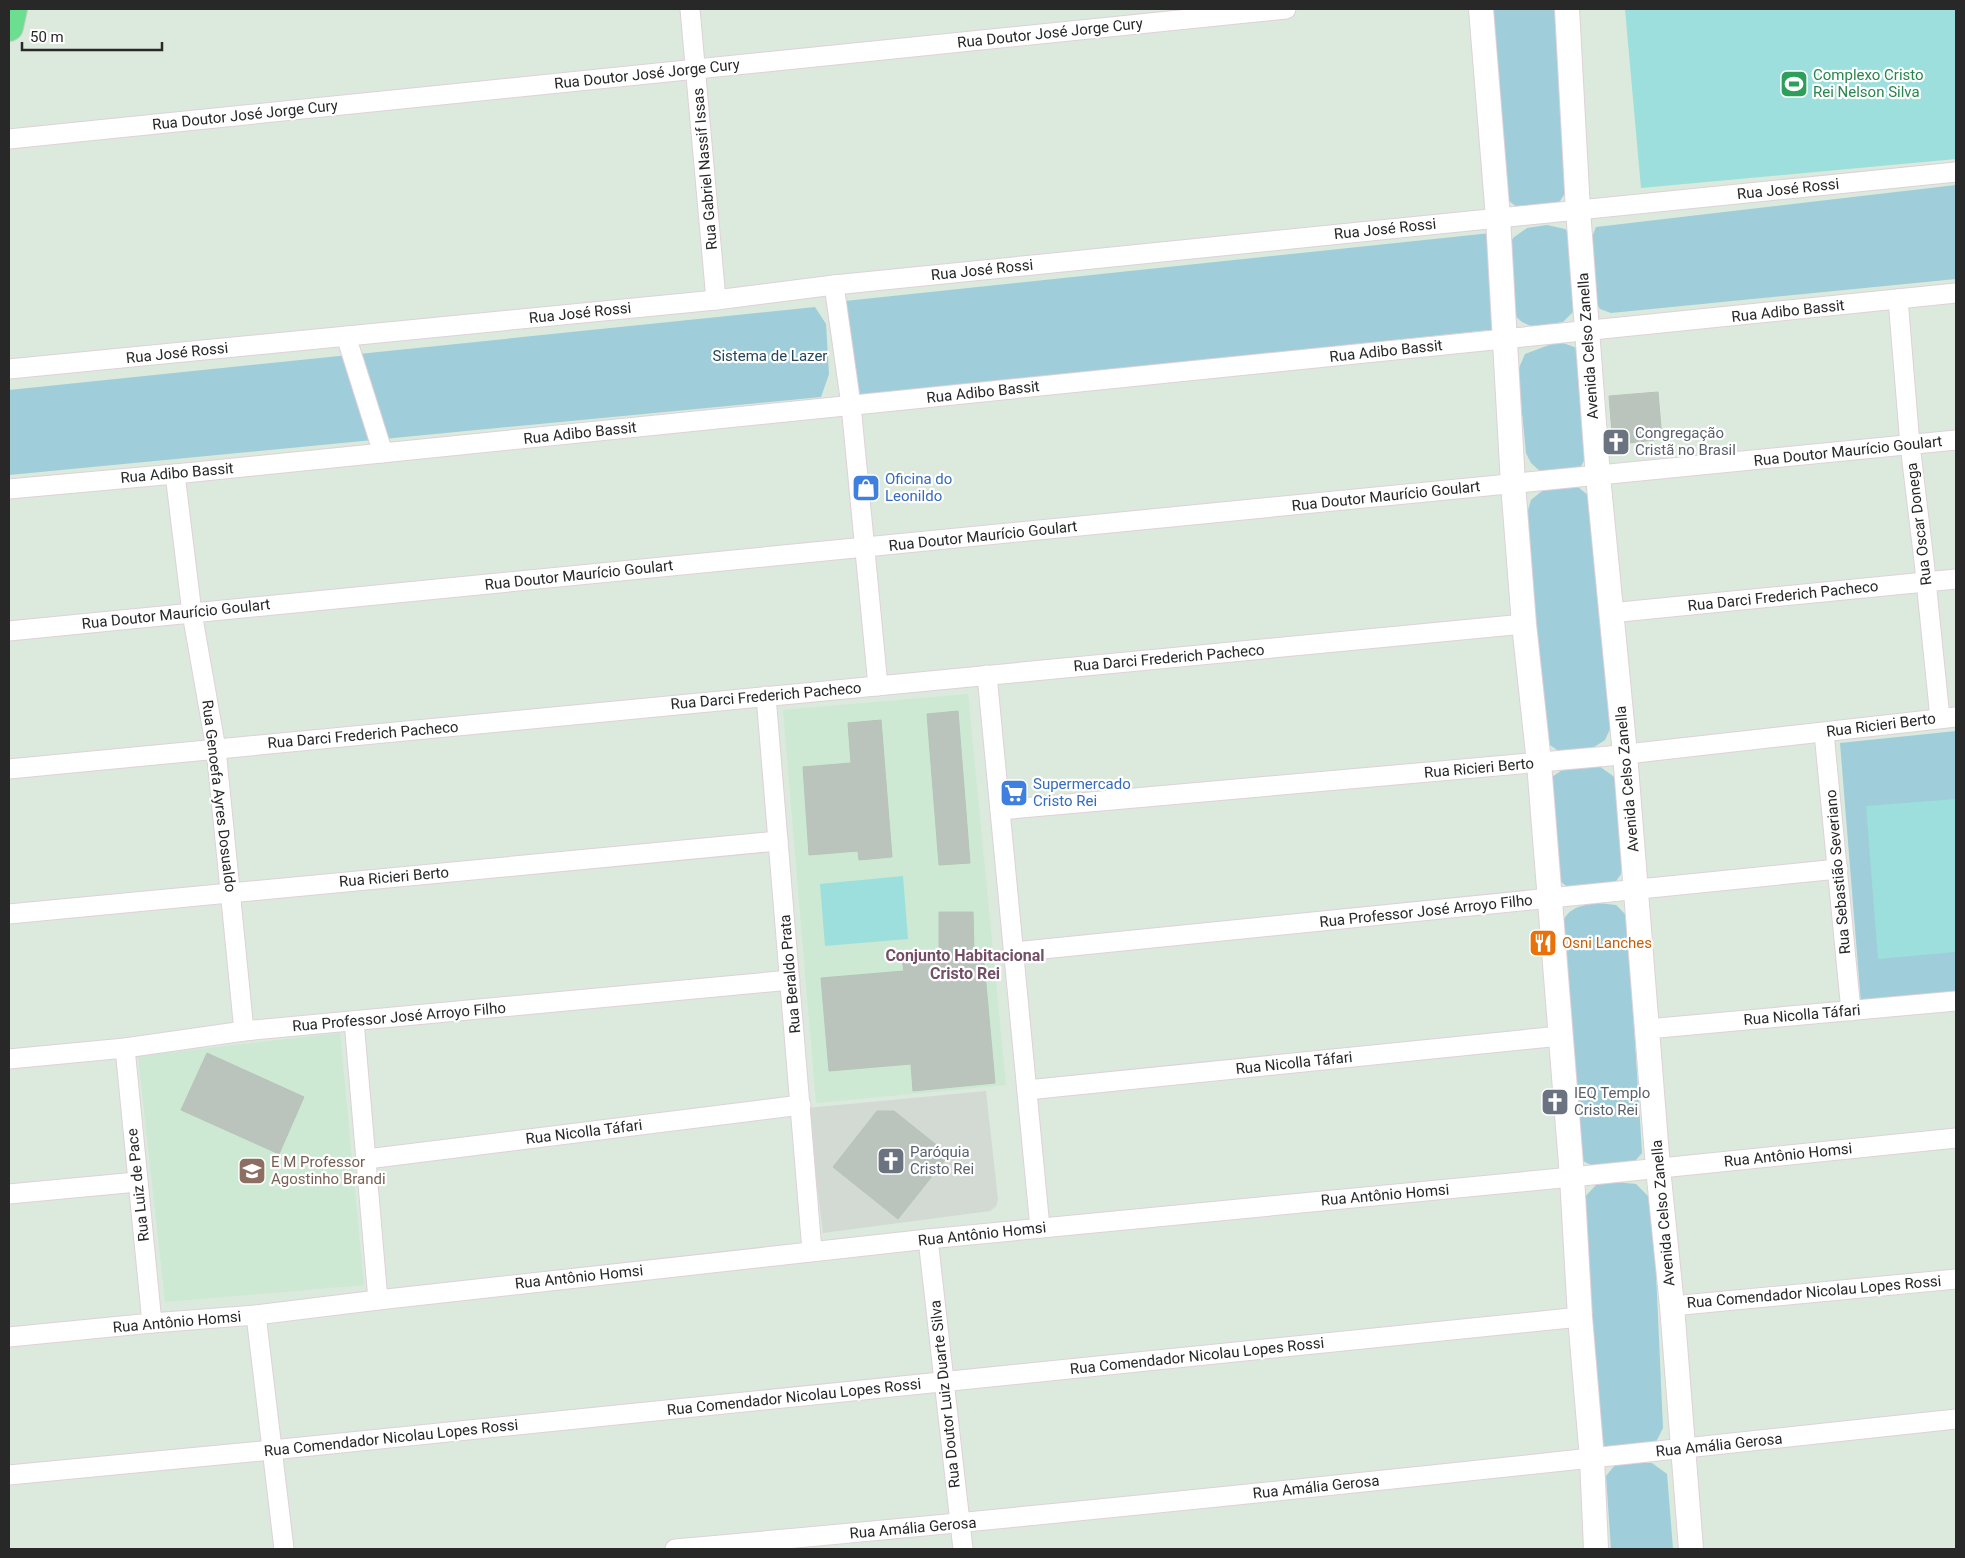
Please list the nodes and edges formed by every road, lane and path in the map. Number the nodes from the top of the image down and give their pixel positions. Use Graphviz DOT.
graph roads {
  1 [pos="12,9"];
  2 [pos="690,9"];
  3 [pos="1286,9"];
  4 [pos="1481,9"];
  5 [pos="1567,9"];
  6 [pos="9,27"];
  7 [pos="696,69"];
  8 [pos="9,139"];
  9 [pos="1956,172"];
  10 [pos="1578,210"];
  11 [pos="1498,218"];
  12 [pos="834,285"];
  13 [pos="1956,293"];
  14 [pos="1898,299"];
  15 [pos="716,300"];
  16 [pos="1587,332"];
  17 [pos="346,336"];
  18 [pos="1506,339"];
  19 [pos="9,369"];
  20 [pos="851,405"];
  21 [pos="1956,440"];
  22 [pos="1910,445"];
  23 [pos="384,452"];
  24 [pos="176,474"];
  25 [pos="1598,476"];
  26 [pos="1513,484"];
  27 [pos="9,488"];
  28 [pos="863,547"];
  29 [pos="1956,579"];
  30 [pos="1926,581"];
  31 [pos="192,613"];
  32 [pos="1610,613"];
  33 [pos="1524,624"];
  34 [pos="9,631"];
  35 [pos="987,675"];
  36 [pos="878,686"];
  37 [pos="766,696"];
  38 [pos="1948,718"];
  39 [pos="1824,732"];
  40 [pos="216,749"];
  41 [pos="1626,754"];
  42 [pos="1539,763"];
  43 [pos="9,769"];
  44 [pos="1000,810"];
  45 [pos="778,841"];
  46 [pos="1838,869"];
  47 [pos="1636,889"];
  48 [pos="231,892"];
  49 [pos="1550,898"];
  50 [pos="9,914"];
  51 [pos="1014,952"];
  52 [pos="790,980"];
  53 [pos="1956,1001"];
  54 [pos="1851,1011"];
  55 [pos="354,1021"];
  56 [pos="1647,1029"];
  57 [pos="244,1031"];
  58 [pos="1560,1036"];
  59 [pos="125,1048"];
  60 [pos="9,1059"];
  61 [pos="1027,1090"];
  62 [pos="801,1105"];
  63 [pos="1956,1138"];
  64 [pos="367,1159"];
  65 [pos="1658,1168"];
  66 [pos="1572,1177"];
  67 [pos="137,1182"];
  68 [pos="9,1194"];
  69 [pos="1040,1228"];
  70 [pos="928,1239"];
  71 [pos="812,1251"];
  72 [pos="1956,1279"];
  73 [pos="378,1300"];
  74 [pos="1672,1306"];
  75 [pos="256,1315"];
  76 [pos="1580,1317"];
  77 [pos="152,1323"];
  78 [pos="9,1337"];
  79 [pos="944,1382"];
  80 [pos="1956,1419"];
  81 [pos="1682,1448"];
  82 [pos="272,1450"];
  83 [pos="1592,1459"];
  84 [pos="9,1475"];
  85 [pos="960,1524"];
  86 [pos="284,1549"];
  87 [pos="675,1549"];
  88 [pos="963,1549"];
  89 [pos="1596,1549"];
  90 [pos="1691,1549"];
  1 -- 6 [label="main road"];
  2 -- 7 [label="street, Rua Gabriel Nassif Issas"];
  3 -- 7 [label="street, Rua Doutor José Jorge Cury"];
  4 -- 11 [label="street"];
  5 -- 10 [label="street, Avenida Celso Zanella"];
  7 -- 8 [label="street, Rua Doutor José Jorge Cury"];
  7 -- 15 [label="street, Rua Gabriel Nassif Issas"];
  9 -- 10 [label="street, Rua José Rossi"];
  10 -- 11 [label="street, Rua José Rossi"];
  10 -- 16 [label="street, Avenida Celso Zanella"];
  11 -- 12 [label="street, Rua José Rossi"];
  11 -- 18 [label="street"];
  12 -- 15 [label="street, Rua José Rossi"];
  12 -- 20 [label="street"];
  13 -- 14 [label="street, Rua Adibo Bassit"];
  14 -- 16 [label="street, Rua Adibo Bassit"];
  14 -- 22 [label="street, Rua Oscar Donega"];
  15 -- 17 [label="street, Rua José Rossi"];
  16 -- 18 [label="street, Rua Adibo Bassit"];
  16 -- 25 [label="street, Avenida Celso Zanella"];
  17 -- 19 [label="street, Rua José Rossi"];
  17 -- 23 [label="street"];
  18 -- 20 [label="street, Rua Adibo Bassit"];
  18 -- 26 [label="street"];
  20 -- 23 [label="street, Rua Adibo Bassit"];
  20 -- 28 [label="street"];
  21 -- 22 [label="street, Rua Doutor Maurício Goulart"];
  22 -- 25 [label="street, Rua Doutor Maurício Goulart"];
  22 -- 30 [label="street, Rua Oscar Donega"];
  23 -- 24 [label="street, Rua Adibo Bassit"];
  24 -- 27 [label="street, Rua Adibo Bassit"];
  24 -- 31 [label="street, Rua Genoefa Ayres Dosualdo"];
  25 -- 26 [label="street, Rua Doutor Maurício Goulart"];
  25 -- 32 [label="street, Avenida Celso Zanella"];
  26 -- 28 [label="street, Rua Doutor Maurício Goulart"];
  26 -- 33 [label="street"];
  28 -- 31 [label="street, Rua Doutor Maurício Goulart"];
  28 -- 36 [label="street"];
  29 -- 30 [label="street, Rua Darci Frederich Pacheco"];
  30 -- 32 [label="street, Rua Darci Frederich Pacheco"];
  30 -- 38 [label="street, Rua Oscar Donega"];
  31 -- 34 [label="street, Rua Doutor Maurício Goulart"];
  31 -- 40 [label="street, Rua Genoefa Ayres Dosualdo"];
  32 -- 41 [label="street, Avenida Celso Zanella"];
  33 -- 35 [label="street, Rua Darci Frederich Pacheco"];
  33 -- 42 [label="street"];
  35 -- 36 [label="street, Rua Darci Frederich Pacheco"];
  35 -- 44 [label="street"];
  36 -- 37 [label="street, Rua Darci Frederich Pacheco"];
  37 -- 40 [label="street, Rua Darci Frederich Pacheco"];
  37 -- 45 [label="street, Rua Beraldo Prata"];
  38 -- 39 [label="street, Rua Ricieri Berto"];
  39 -- 41 [label="street, Rua Ricieri Berto"];
  39 -- 46 [label="street, Rua Sebastião Severiano"];
  40 -- 43 [label="street, Rua Darci Frederich Pacheco"];
  40 -- 48 [label="street, Rua Genoefa Ayres Dosualdo"];
  41 -- 42 [label="street, Rua Ricieri Berto"];
  41 -- 47 [label="street, Avenida Celso Zanella"];
  42 -- 44 [label="street, Rua Ricieri Berto"];
  42 -- 49 [label="street"];
  44 -- 51 [label="street"];
  45 -- 48 [label="street, Rua Ricieri Berto"];
  45 -- 52 [label="street, Rua Beraldo Prata"];
  46 -- 47 [label="street, Rua Professor José Arroyo Filho"];
  46 -- 54 [label="street, Rua Sebastião Severiano"];
  47 -- 49 [label="street, Rua Professor José Arroyo Filho"];
  47 -- 56 [label="street, Avenida Celso Zanella"];
  48 -- 50 [label="street, Rua Ricieri Berto"];
  48 -- 57 [label="street, Rua Genoefa Ayres Dosualdo"];
  49 -- 51 [label="street, Rua Professor José Arroyo Filho"];
  49 -- 58 [label="street"];
  51 -- 61 [label="street"];
  52 -- 55 [label="street, Rua Professor José Arroyo Filho"];
  52 -- 62 [label="street, Rua Beraldo Prata"];
  53 -- 54 [label="street, Rua Nicolla Táfari"];
  54 -- 56 [label="street, Rua Nicolla Táfari"];
  55 -- 57 [label="street, Rua Professor José Arroyo Filho"];
  55 -- 64 [label="street"];
  56 -- 65 [label="street, Avenida Celso Zanella"];
  57 -- 59 [label="street, Rua Professor José Arroyo Filho"];
  58 -- 61 [label="street, Rua Nicolla Táfari"];
  58 -- 66 [label="street"];
  59 -- 60 [label="street, Rua Professor José Arroyo Filho"];
  59 -- 67 [label="street, Rua Luiz de Pace"];
  61 -- 69 [label="street"];
  62 -- 64 [label="street, Rua Nicolla Táfari"];
  62 -- 71 [label="street, Rua Beraldo Prata"];
  63 -- 65 [label="street, Rua Antônio Homsi"];
  64 -- 73 [label="street"];
  65 -- 66 [label="street, Rua Antônio Homsi"];
  65 -- 74 [label="street, Avenida Celso Zanella"];
  66 -- 69 [label="street, Rua Antônio Homsi"];
  66 -- 76 [label="street"];
  67 -- 68 [label="street"];
  67 -- 77 [label="street, Rua Luiz de Pace"];
  69 -- 70 [label="street, Rua Antônio Homsi"];
  70 -- 71 [label="street, Rua Antônio Homsi"];
  70 -- 79 [label="street, Rua Doutor Luiz Duarte Silva"];
  71 -- 73 [label="street, Rua Antônio Homsi"];
  72 -- 74 [label="street, Rua Comendador Nicolau Lopes Rossi"];
  73 -- 75 [label="street, Rua Antônio Homsi"];
  74 -- 81 [label="street, Avenida Celso Zanella"];
  75 -- 77 [label="street, Rua Antônio Homsi"];
  75 -- 82 [label="street"];
  76 -- 79 [label="street, Rua Comendador Nicolau Lopes Rossi"];
  76 -- 83 [label="street"];
  77 -- 78 [label="street, Rua Antônio Homsi"];
  79 -- 82 [label="street, Rua Comendador Nicolau Lopes Rossi"];
  79 -- 85 [label="street, Rua Doutor Luiz Duarte Silva"];
  80 -- 81 [label="street, Rua Amália Gerosa"];
  81 -- 83 [label="street, Rua Amália Gerosa"];
  81 -- 90 [label="street, Avenida Celso Zanella"];
  82 -- 84 [label="street, Rua Comendador Nicolau Lopes Rossi"];
  82 -- 86 [label="street"];
  83 -- 85 [label="street, Rua Amália Gerosa"];
  83 -- 89 [label="street"];
  85 -- 87 [label="street, Rua Amália Gerosa"];
  85 -- 88 [label="street, Rua Doutor Luiz Duarte Silva"];
}
